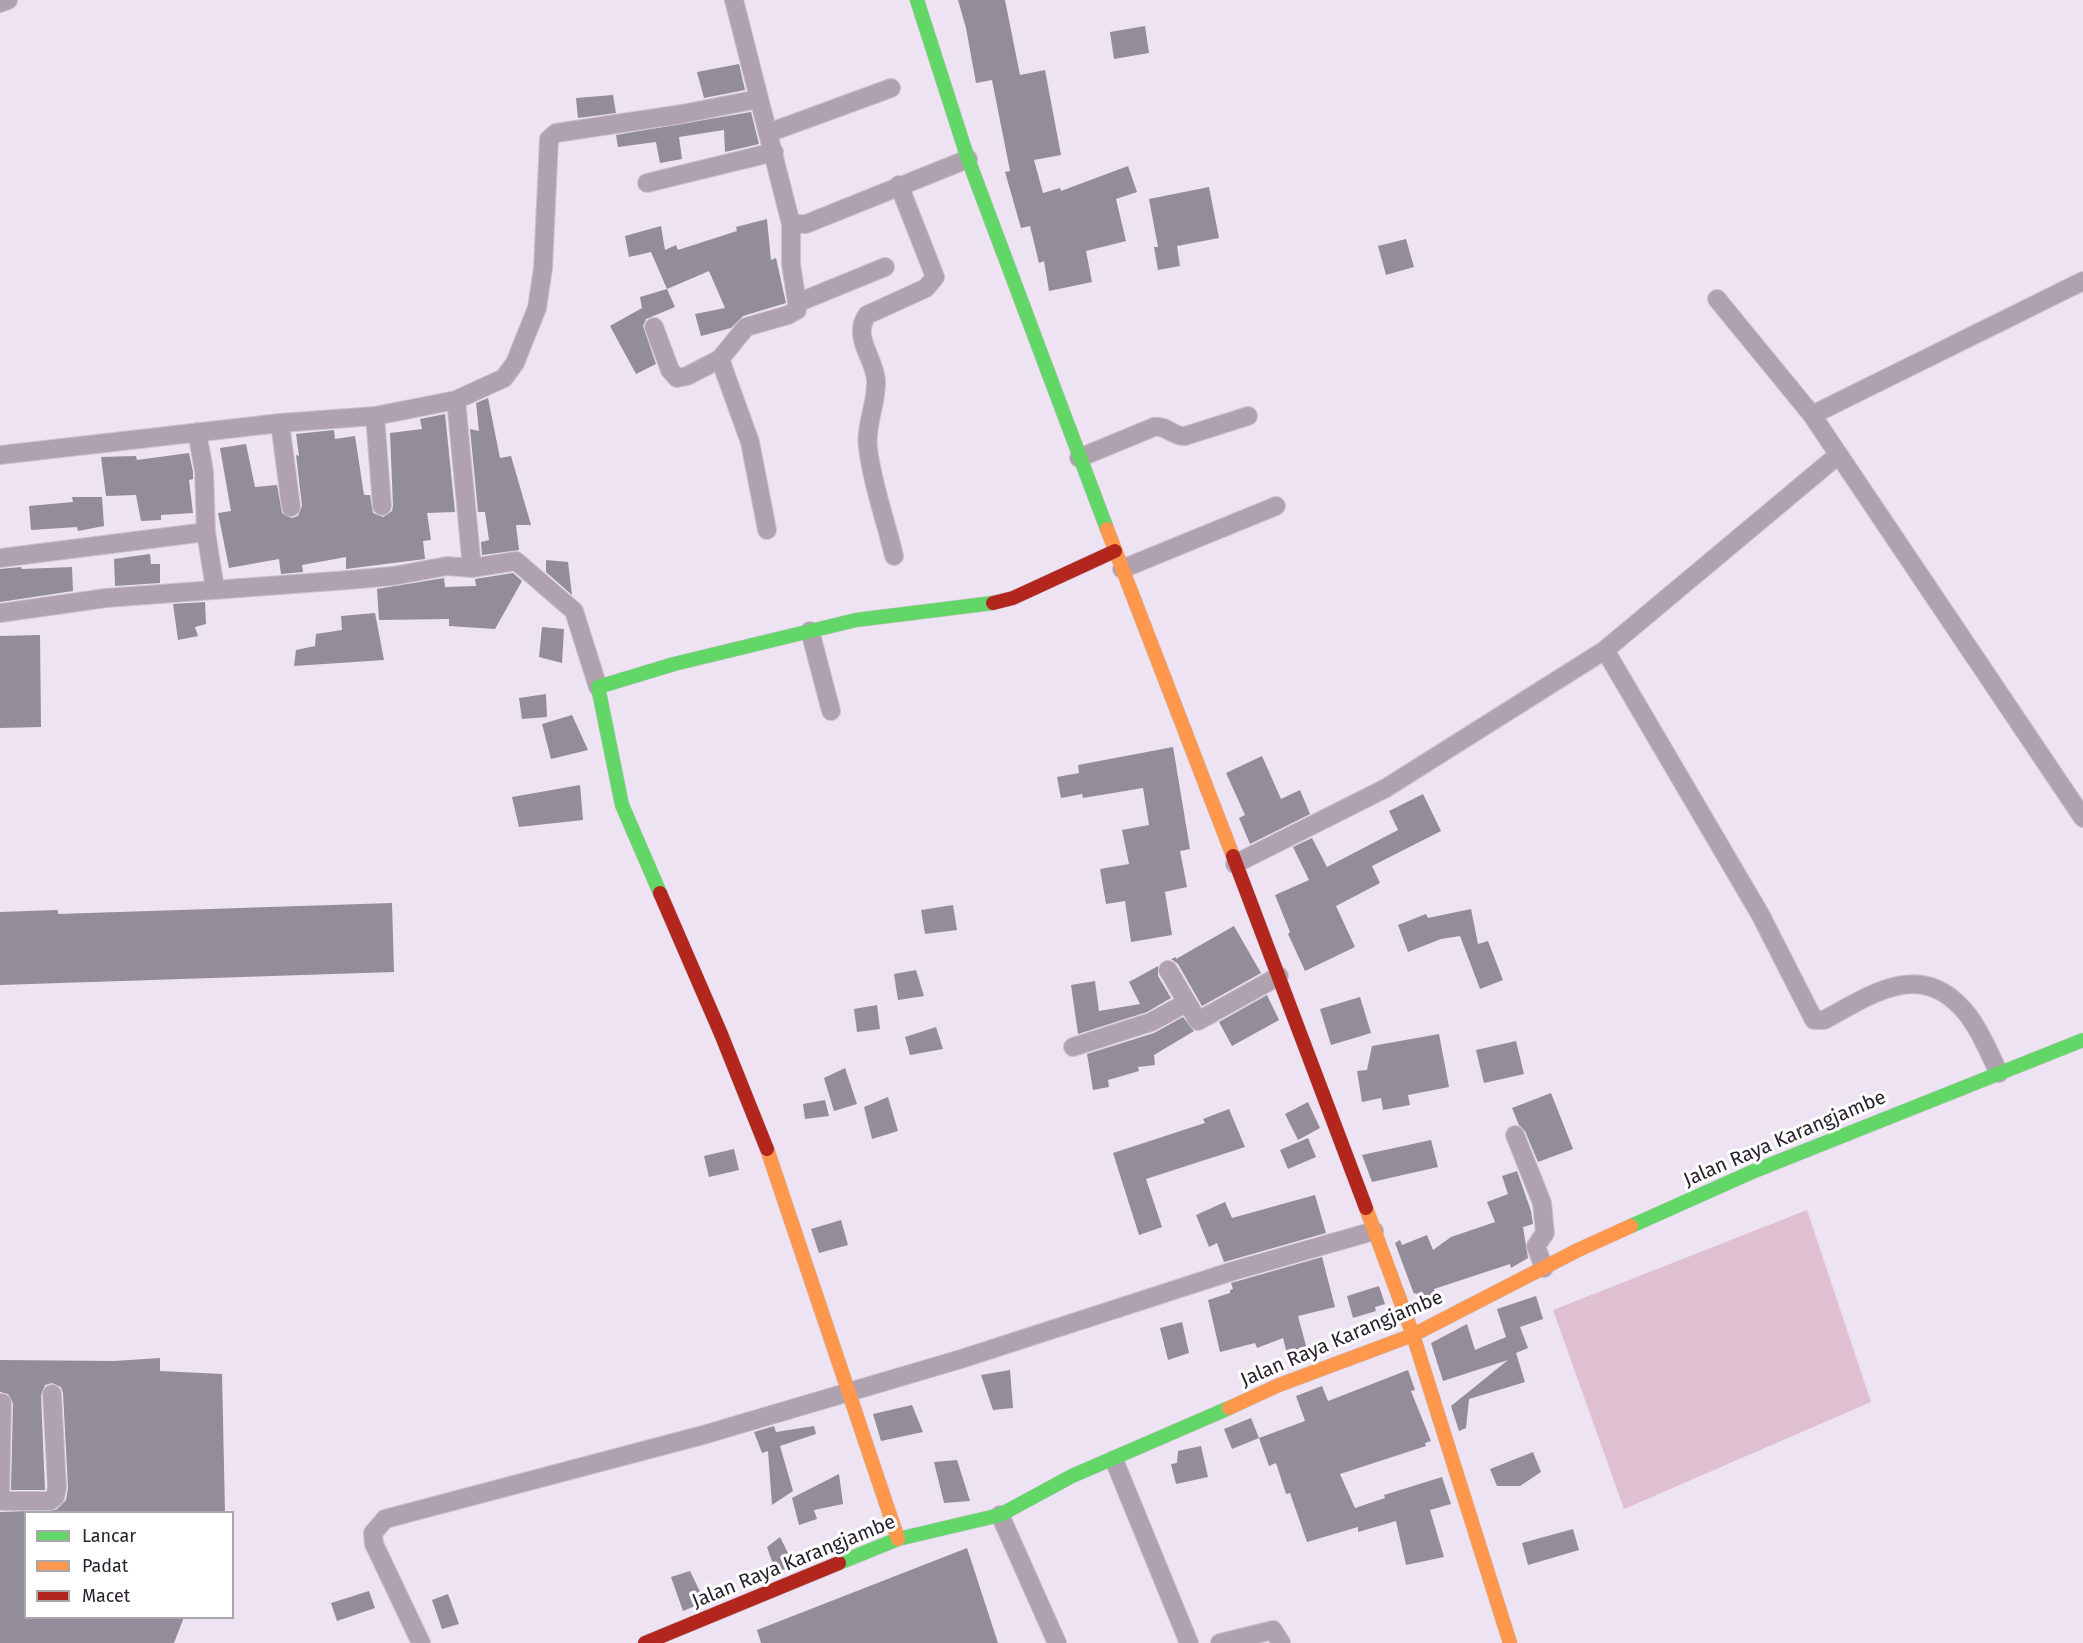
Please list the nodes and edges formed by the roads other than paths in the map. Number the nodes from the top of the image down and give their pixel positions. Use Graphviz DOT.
graph roads {
  1 [pos="8,0"];
  2 [pos="734,0"];
  3 [pos="917,0"];
  4 [pos="0,3"];
  5 [pos="891,87"];
  6 [pos="758,99"];
  7 [pos="768,133"];
  8 [pos="774,152"];
  9 [pos="968,159"];
  10 [pos="647,183"];
  11 [pos="899,185"];
  12 [pos="791,224"];
  13 [pos="885,267"];
  14 [pos="2083,281"];
  15 [pos="1717,299"];
  16 [pos="797,303"];
  17 [pos="654,327"];
  18 [pos="720,359"];
  19 [pos="456,400"];
  20 [pos="1812,415"];
  21 [pos="375,416"];
  22 [pos="1248,416"];
  23 [pos="280,423"];
  24 [pos="197,432"];
  25 [pos="0,455"];
  26 [pos="1838,456"];
  27 [pos="1079,458"];
  28 [pos="382,506"];
  29 [pos="1276,506"];
  30 [pos="291,507"];
  31 [pos="767,530"];
  32 [pos="206,532"];
  33 [pos="1115,551"];
  34 [pos="894,556"];
  35 [pos="0,558"];
  36 [pos="472,568"];
  37 [pos="1122,569"];
  38 [pos="215,589"];
  39 [pos="0,613"];
  40 [pos="810,631"];
  41 [pos="1605,650"];
  42 [pos="598,687"];
  43 [pos="831,711"];
  44 [pos="2083,818"];
  45 [pos="1235,864"];
  46 [pos="1168,970"];
  47 [pos="1279,976"];
  48 [pos="1186,1003"];
  49 [pos="2083,1040"];
  50 [pos="1073,1047"];
  51 [pos="2000,1073"];
  52 [pos="1515,1135"];
  53 [pos="1374,1231"];
  54 [pos="1544,1268"];
  55 [pos="1413,1335"];
  56 [pos="848,1393"];
  57 [pos="52,1394"];
  58 [pos="2,1403"];
  59 [pos="1114,1460"];
  60 [pos="0,1501"];
  61 [pos="1000,1515"];
  62 [pos="897,1539"];
  63 [pos="421,1643"];
  64 [pos="645,1643"];
  65 [pos="1057,1643"];
  66 [pos="1189,1643"];
  67 [pos="1221,1643"];
  68 [pos="1281,1643"];
  69 [pos="1510,1643"];
  1 -- 4 [label="street"];
  2 -- 6 [label="street"];
  3 -- 9 [label="street"];
  5 -- 7 [label="street"];
  6 -- 7 [label="street"];
  6 -- 19 [label="street"];
  7 -- 8 [label="street"];
  8 -- 10 [label="street"];
  8 -- 12 [label="street"];
  9 -- 11 [label="street"];
  9 -- 27 [label="street"];
  11 -- 12 [label="street"];
  11 -- 34 [label="street"];
  12 -- 16 [label="street"];
  13 -- 16 [label="street"];
  14 -- 20 [label="street"];
  15 -- 20 [label="street"];
  16 -- 18 [label="street"];
  17 -- 18 [label="street"];
  18 -- 31 [label="street"];
  19 -- 21 [label="street"];
  19 -- 36 [label="street"];
  20 -- 26 [label="street"];
  21 -- 23 [label="street"];
  21 -- 28 [label="street"];
  22 -- 27 [label="street"];
  23 -- 24 [label="street"];
  23 -- 30 [label="street"];
  24 -- 25 [label="street"];
  24 -- 32 [label="street"];
  26 -- 41 [label="street"];
  26 -- 44 [label="street"];
  27 -- 33 [label="street"];
  29 -- 37 [label="street"];
  32 -- 35 [label="street"];
  32 -- 38 [label="street"];
  33 -- 37 [label="street"];
  33 -- 40 [label="street"];
  36 -- 38 [label="street"];
  36 -- 42 [label="street"];
  37 -- 45 [label="street"];
  38 -- 39 [label="street"];
  40 -- 42 [label="street"];
  40 -- 43 [label="street"];
  41 -- 45 [label="street"];
  41 -- 51 [label="street"];
  42 -- 56 [label="street"];
  45 -- 47 [label="street"];
  46 -- 48 [label="street"];
  47 -- 48 [label="street"];
  47 -- 53 [label="street"];
  48 -- 50 [label="street"];
  49 -- 51 [label="street, Jalan Raya Karangjambe"];
  51 -- 54 [label="street, Jalan Raya Karangjambe"];
  52 -- 54 [label="street"];
  53 -- 55 [label="street"];
  53 -- 56 [label="street"];
  54 -- 55 [label="street, Jalan Raya Karangjambe"];
  55 -- 59 [label="street, Jalan Raya Karangjambe"];
  55 -- 69 [label="street"];
  56 -- 62 [label="street"];
  56 -- 63 [label="street"];
  57 -- 60 [label="street"];
  58 -- 60 [label="street"];
  59 -- 61 [label="street, Jalan Raya Karangjambe"];
  59 -- 66 [label="street"];
  61 -- 62 [label="street, Jalan Raya Karangjambe"];
  61 -- 65 [label="street"];
  62 -- 64 [label="street, Jalan Raya Karangjambe"];
  67 -- 68 [label="street"];
}
